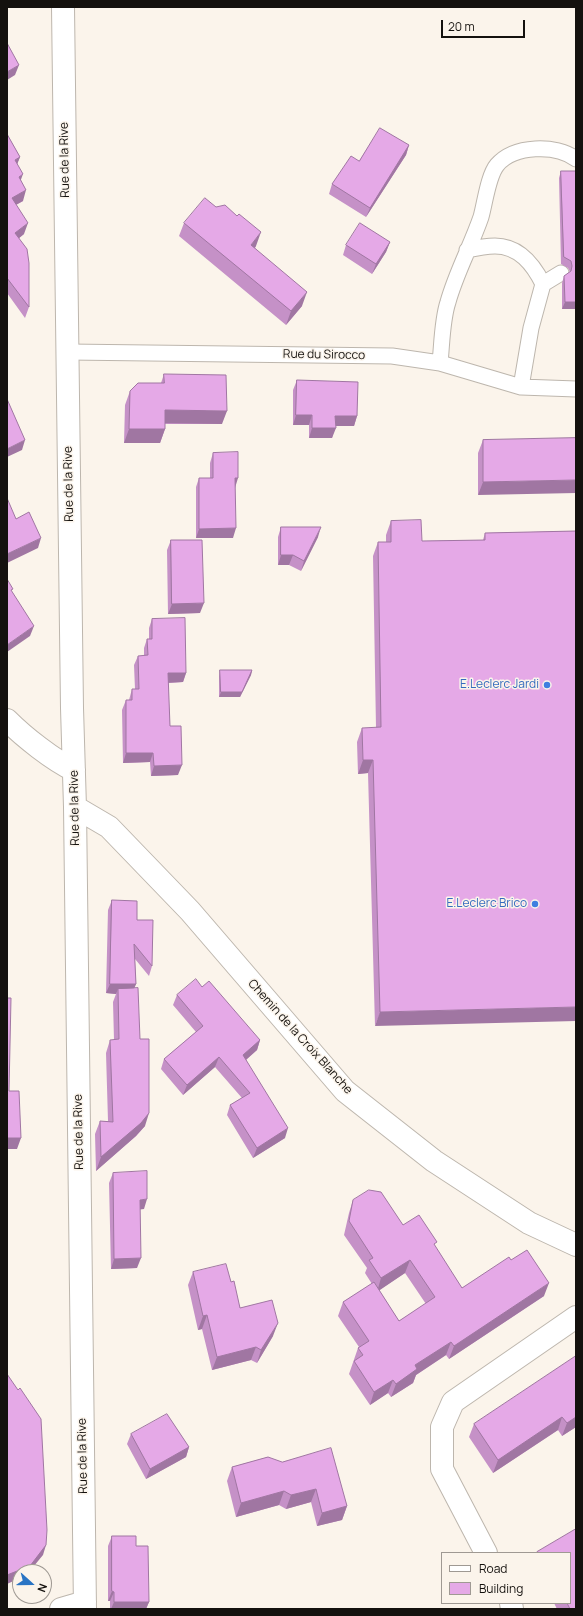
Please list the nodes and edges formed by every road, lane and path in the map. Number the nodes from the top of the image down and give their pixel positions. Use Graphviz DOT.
graph roads {
  1 [pos="63,7"];
  2 [pos="576,159"];
  3 [pos="467,250"];
  4 [pos="561,273"];
  5 [pos="543,284"];
  6 [pos="68,352"];
  7 [pos="440,363"];
  8 [pos="521,387"];
  9 [pos="576,389"];
  10 [pos="7,720"];
  11 [pos="74,770"];
  12 [pos="75,807"];
  13 [pos="576,1245"];
  14 [pos="576,1317"];
  15 [pos="485,1552"];
  16 [pos="85,1606"];
  17 [pos="60,1609"];
  1 -- 6 [label="street, Rue de la Rive"];
  2 -- 3 [label="lane"];
  3 -- 5 [label="lane"];
  3 -- 7 [label="lane"];
  4 -- 5 [label="lane"];
  5 -- 8 [label="lane"];
  6 -- 7 [label="lane, Rue du Sirocco"];
  6 -- 11 [label="street, Rue de la Rive"];
  7 -- 8 [label="lane, Rue du Sirocco"];
  8 -- 9 [label="lane, Rue du Sirocco"];
  10 -- 11 [label="street"];
  11 -- 12 [label="street, Rue de la Rive"];
  12 -- 13 [label="street, Chemin de la Croix Blanche"];
  12 -- 16 [label="street, Rue de la Rive"];
  14 -- 15 [label="street"];
  16 -- 17 [label="street"];
}
